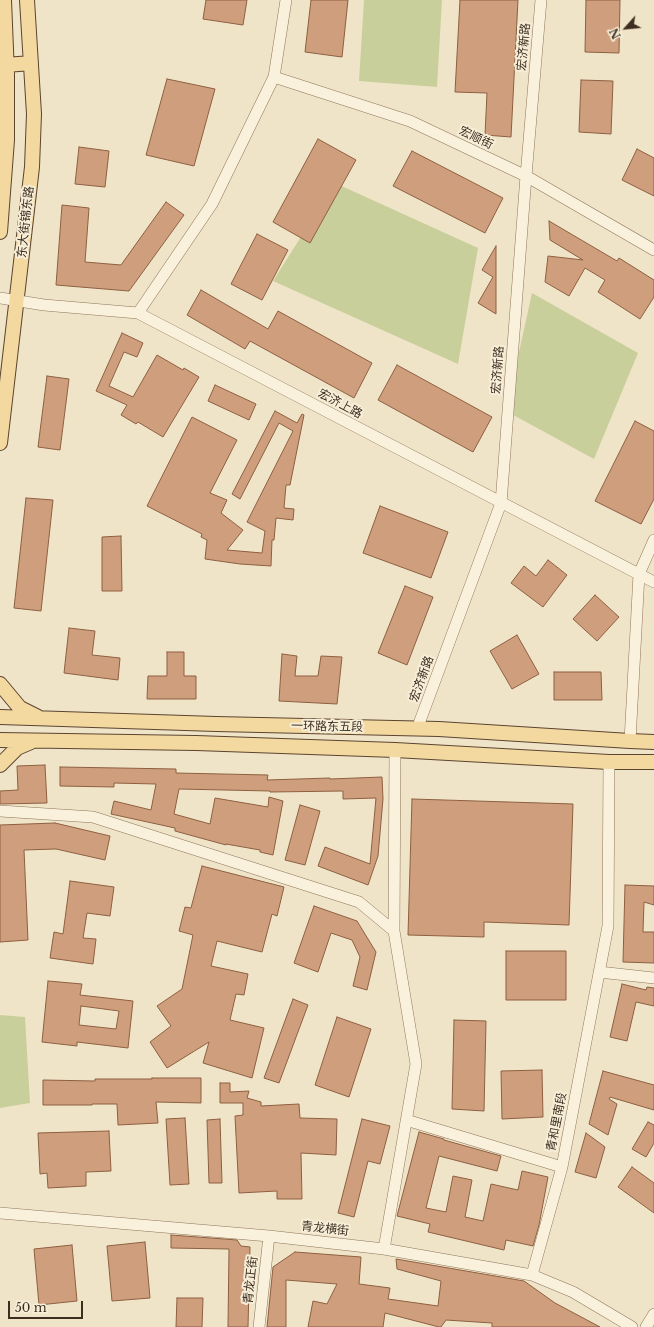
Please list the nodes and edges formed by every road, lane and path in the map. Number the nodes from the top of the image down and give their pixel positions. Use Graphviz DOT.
graph roads {
  1 [pos="4,0"];
  2 [pos="27,0"];
  3 [pos="286,0"];
  4 [pos="541,0"];
  5 [pos="3,39"];
  6 [pos="32,63"];
  7 [pos="6,65"];
  8 [pos="274,76"];
  9 [pos="526,176"];
  10 [pos="0,232"];
  11 [pos="654,250"];
  12 [pos="0,298"];
  13 [pos="17,301"];
  14 [pos="138,313"];
  15 [pos="0,443"];
  16 [pos="501,503"];
  17 [pos="654,540"];
  18 [pos="638,574"];
  19 [pos="654,582"];
  20 [pos="0,684"];
  21 [pos="0,717"];
  22 [pos="40,719"];
  23 [pos="417,729"];
  24 [pos="0,740"];
  25 [pos="32,741"];
  26 [pos="630,741"];
  27 [pos="654,742"];
  28 [pos="395,750"];
  29 [pos="610,762"];
  30 [pos="654,762"];
  31 [pos="0,766"];
  32 [pos="0,811"];
  33 [pos="394,931"];
  34 [pos="599,972"];
  35 [pos="654,978"];
  36 [pos="406,1120"];
  37 [pos="562,1168"];
  38 [pos="0,1213"];
  39 [pos="269,1236"];
  40 [pos="384,1249"];
  41 [pos="532,1275"];
  42 [pos="654,1314"];
  43 [pos="259,1327"];
  44 [pos="632,1327"];
  45 [pos="646,1327"];
  1 -- 5 [label="main road, 东大街锦东路"];
  2 -- 6 [label="main road, 东大街锦东路"];
  3 -- 8 [label="street"];
  4 -- 9 [label="street, 宏济新路"];
  5 -- 7 [label="main road, 东大街锦东路"];
  6 -- 7 [label="main road"];
  6 -- 13 [label="main road, 东大街锦东路"];
  7 -- 10 [label="main road, 东大街锦东路"];
  8 -- 9 [label="street, 宏顺街"];
  8 -- 14 [label="street"];
  9 -- 11 [label="street, 宏顺街"];
  9 -- 16 [label="street, 宏济新路"];
  12 -- 13 [label="street, 宏济上路"];
  13 -- 14 [label="street, 宏济上路"];
  13 -- 15 [label="main road, 东大街锦东路"];
  14 -- 16 [label="street, 宏济上路"];
  16 -- 18 [label="street, 宏济上路"];
  16 -- 23 [label="street, 宏济新路"];
  17 -- 18 [label="street"];
  18 -- 19 [label="street, 宏济上路"];
  18 -- 26 [label="street"];
  20 -- 22 [label="main road"];
  21 -- 22 [label="main road, 一环路东五段"];
  22 -- 23 [label="main road, 一环路东五段"];
  23 -- 26 [label="main road, 一环路东五段"];
  24 -- 25 [label="main road, 一环路东五段"];
  25 -- 28 [label="main road, 一环路东五段"];
  25 -- 31 [label="main road"];
  26 -- 27 [label="main road, 一环路东五段"];
  28 -- 29 [label="main road, 一环路东五段"];
  28 -- 33 [label="street"];
  29 -- 30 [label="main road, 一环路东五段"];
  29 -- 34 [label="street, 青和里南段"];
  32 -- 33 [label="street"];
  33 -- 36 [label="street"];
  34 -- 35 [label="street"];
  34 -- 37 [label="street, 青和里南段"];
  36 -- 37 [label="street"];
  36 -- 40 [label="street"];
  37 -- 41 [label="street, 青和里南段"];
  38 -- 39 [label="street, 青龙横街"];
  39 -- 40 [label="street, 青龙横街"];
  39 -- 43 [label="street, 青龙正街"];
  40 -- 41 [label="street, 青龙横街"];
  41 -- 44 [label="street, 青龙横街"];
  42 -- 45 [label="street"];
}
